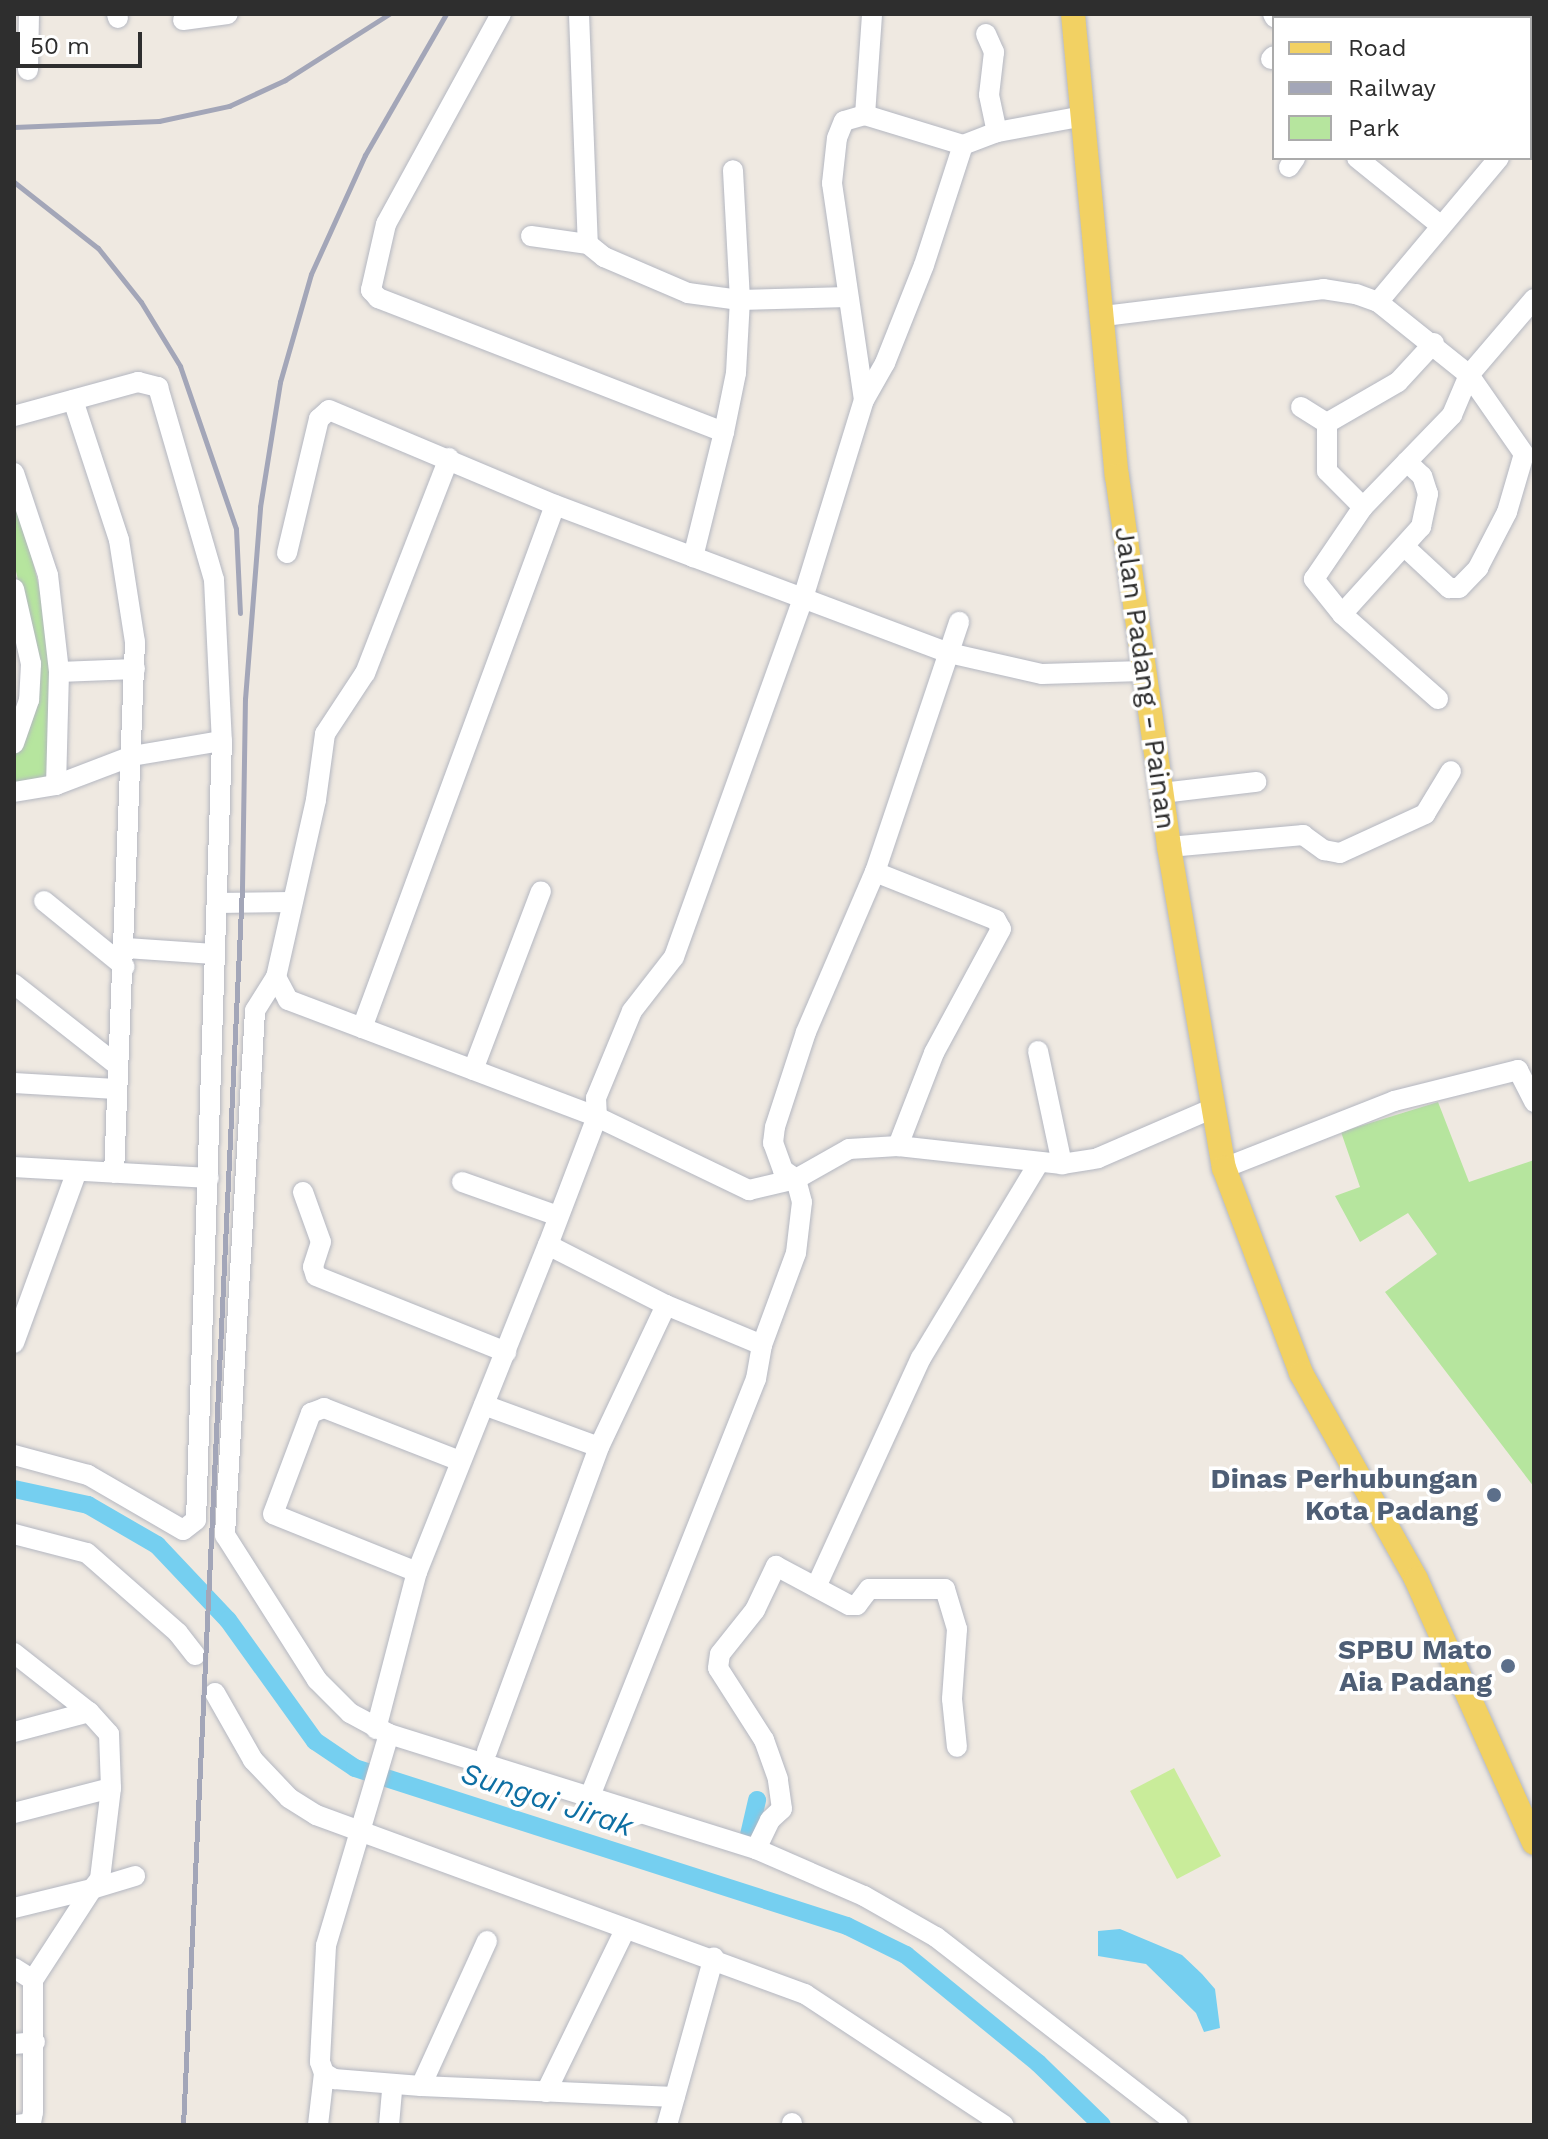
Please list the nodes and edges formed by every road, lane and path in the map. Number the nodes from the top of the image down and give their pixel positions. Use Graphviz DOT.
graph roads {
  1 [pos="29,14"];
  2 [pos="228,14"];
  3 [pos="501,14"];
  4 [pos="579,14"];
  5 [pos="872,14"];
  6 [pos="1073,14"];
  7 [pos="183,20"];
  8 [pos="986,34"];
  9 [pos="28,70"];
  10 [pos="865,115"];
  11 [pos="1083,116"];
  12 [pos="997,132"];
  13 [pos="963,145"];
  14 [pos="1359,160"];
  15 [pos="1497,160"];
  16 [pos="733,170"];
  17 [pos="1440,225"];
  18 [pos="531,236"];
  19 [pos="588,244"];
  20 [pos="848,297"];
  21 [pos="1534,299"];
  22 [pos="740,300"];
  23 [pos="1378,302"];
  24 [pos="1104,316"];
  25 [pos="1434,343"];
  26 [pos="1469,375"];
  27 [pos="73,400"];
  28 [pos="864,400"];
  29 [pos="1301,407"];
  30 [pos="14,416"];
  31 [pos="1327,423"];
  32 [pos="724,432"];
  33 [pos="449,458"];
  34 [pos="1407,462"];
  35 [pos="14,473"];
  36 [pos="555,505"];
  37 [pos="1363,507"];
  38 [pos="1406,548"];
  39 [pos="287,553"];
  40 [pos="693,557"];
  41 [pos="14,589"];
  42 [pos="803,598"];
  43 [pos="1342,614"];
  44 [pos="959,622"];
  45 [pos="949,653"];
  46 [pos="135,669"];
  47 [pos="1143,671"];
  48 [pos="59,672"];
  49 [pos="1438,699"];
  50 [pos="222,741"];
  51 [pos="14,743"];
  52 [pos="132,756"];
  53 [pos="1451,771"];
  54 [pos="1256,782"];
  55 [pos="56,785"];
  56 [pos="14,792"];
  57 [pos="1162,793"];
  58 [pos="1169,847"];
  59 [pos="875,872"];
  60 [pos="541,891"];
  61 [pos="44,901"];
  62 [pos="292,902"];
  63 [pos="217,903"];
  64 [pos="214,954"];
  65 [pos="126,957"];
  66 [pos="276,977"];
  67 [pos="14,984"];
  68 [pos="362,1028"];
  69 [pos="1038,1051"];
  70 [pos="117,1065"];
  71 [pos="1526,1068"];
  72 [pos="473,1070"];
  73 [pos="14,1083"];
  74 [pos="116,1089"];
  75 [pos="1534,1102"];
  76 [pos="1211,1109"];
  77 [pos="597,1117"];
  78 [pos="898,1146"];
  79 [pos="1038,1164"];
  80 [pos="1062,1164"];
  81 [pos="14,1167"];
  82 [pos="1224,1168"];
  83 [pos="77,1171"];
  84 [pos="114,1173"];
  85 [pos="209,1178"];
  86 [pos="796,1179"];
  87 [pos="462,1182"];
  88 [pos="303,1192"];
  89 [pos="558,1216"];
  90 [pos="548,1245"];
  91 [pos="666,1305"];
  92 [pos="20,1306"];
  93 [pos="14,1343"];
  94 [pos="762,1345"];
  95 [pos="506,1352"];
  96 [pos="484,1405"];
  97 [pos="599,1447"];
  98 [pos="14,1455"];
  99 [pos="460,1461"];
  100 [pos="14,1534"];
  101 [pos="417,1572"];
  102 [pos="816,1587"];
  103 [pos="14,1653"];
  104 [pos="195,1655"];
  105 [pos="215,1693"];
  106 [pos="89,1712"];
  107 [pos="14,1732"];
  108 [pos="384,1736"];
  109 [pos="957,1747"];
  110 [pos="487,1752"];
  111 [pos="111,1788"];
  112 [pos="590,1796"];
  113 [pos="14,1813"];
  114 [pos="362,1826"];
  115 [pos="1532,1834"];
  116 [pos="754,1849"];
  117 [pos="135,1876"];
  118 [pos="92,1889"];
  119 [pos="14,1908"];
  120 [pos="626,1928"];
  121 [pos="487,1941"];
  122 [pos="714,1957"];
  123 [pos="14,1968"];
  124 [pos="33,1980"];
  125 [pos="24,2043"];
  126 [pos="324,2073"];
  127 [pos="421,2086"];
  128 [pos="392,2087"];
  129 [pos="546,2092"];
  130 [pos="675,2097"];
  131 [pos="26,2124"];
  132 [pos="318,2125"];
  133 [pos="389,2125"];
  134 [pos="667,2125"];
  135 [pos="1004,2125"];
  136 [pos="1178,2125"];
  1 -- 9 [label="street"];
  2 -- 7 [label="street"];
  3 -- 32 [label="street"];
  4 -- 19 [label="street"];
  5 -- 10 [label="street"];
  6 -- 11 [label="main road, Jalan Padang - Painan"];
  8 -- 12 [label="street"];
  10 -- 13 [label="street"];
  10 -- 20 [label="street"];
  11 -- 12 [label="street"];
  11 -- 24 [label="main road, Jalan Padang - Painan"];
  12 -- 13 [label="street"];
  13 -- 28 [label="street"];
  14 -- 17 [label="street"];
  15 -- 17 [label="street"];
  16 -- 22 [label="street"];
  17 -- 23 [label="street"];
  18 -- 19 [label="street"];
  19 -- 22 [label="street"];
  20 -- 22 [label="street"];
  20 -- 28 [label="street"];
  21 -- 26 [label="street"];
  22 -- 32 [label="street"];
  23 -- 24 [label="street"];
  23 -- 25 [label="street"];
  24 -- 47 [label="main road, Jalan Padang - Painan"];
  25 -- 26 [label="street"];
  25 -- 31 [label="street"];
  26 -- 34 [label="street"];
  26 -- 38 [label="street"];
  27 -- 30 [label="street"];
  27 -- 46 [label="street"];
  27 -- 50 [label="street"];
  28 -- 42 [label="street"];
  29 -- 31 [label="street"];
  31 -- 37 [label="street"];
  32 -- 40 [label="street"];
  33 -- 36 [label="street"];
  33 -- 39 [label="street"];
  33 -- 62 [label="street"];
  34 -- 37 [label="street"];
  34 -- 38 [label="street"];
  35 -- 48 [label="street"];
  36 -- 40 [label="street"];
  36 -- 68 [label="street"];
  37 -- 43 [label="street"];
  38 -- 43 [label="street"];
  40 -- 42 [label="street"];
  41 -- 51 [label="street"];
  42 -- 45 [label="street"];
  42 -- 77 [label="street"];
  43 -- 49 [label="street"];
  44 -- 45 [label="street"];
  45 -- 47 [label="street"];
  45 -- 59 [label="street"];
  46 -- 48 [label="street"];
  46 -- 52 [label="street"];
  47 -- 57 [label="main road, Jalan Padang - Painan"];
  48 -- 55 [label="street"];
  50 -- 52 [label="street"];
  50 -- 63 [label="street"];
  52 -- 55 [label="street"];
  52 -- 65 [label="street"];
  53 -- 58 [label="street"];
  54 -- 57 [label="street"];
  55 -- 56 [label="street"];
  57 -- 58 [label="main road, Jalan Padang - Painan"];
  58 -- 76 [label="main road, Jalan Padang - Painan"];
  59 -- 78 [label="street"];
  59 -- 86 [label="street"];
  60 -- 72 [label="street"];
  61 -- 65 [label="street"];
  62 -- 63 [label="street"];
  62 -- 66 [label="street"];
  63 -- 64 [label="street"];
  64 -- 65 [label="street"];
  64 -- 85 [label="street"];
  65 -- 70 [label="street"];
  66 -- 68 [label="street"];
  66 -- 108 [label="street"];
  67 -- 70 [label="street"];
  68 -- 72 [label="street"];
  69 -- 80 [label="street"];
  70 -- 74 [label="street"];
  71 -- 75 [label="street"];
  71 -- 82 [label="street"];
  72 -- 77 [label="street"];
  73 -- 74 [label="street"];
  74 -- 84 [label="street"];
  76 -- 80 [label="street"];
  76 -- 82 [label="main road, Jalan Padang - Painan"];
  77 -- 86 [label="street"];
  77 -- 89 [label="street"];
  78 -- 79 [label="street"];
  78 -- 86 [label="street"];
  79 -- 80 [label="street"];
  79 -- 102 [label="street"];
  81 -- 83 [label="street"];
  82 -- 115 [label="main road, Jalan Padang - Painan"];
  83 -- 84 [label="street"];
  83 -- 92 [label="street"];
  84 -- 85 [label="street"];
  85 -- 98 [label="street"];
  86 -- 94 [label="street"];
  87 -- 89 [label="street"];
  88 -- 95 [label="street"];
  89 -- 90 [label="street"];
  90 -- 91 [label="street"];
  90 -- 95 [label="street"];
  91 -- 94 [label="street"];
  91 -- 97 [label="street"];
  92 -- 93 [label="street"];
  94 -- 112 [label="street"];
  95 -- 96 [label="street"];
  96 -- 97 [label="street"];
  96 -- 99 [label="street"];
  97 -- 110 [label="street"];
  99 -- 101 [label="street"];
  99 -- 101 [label="street"];
  100 -- 104 [label="street"];
  101 -- 108 [label="street"];
  102 -- 109 [label="street"];
  102 -- 116 [label="street"];
  103 -- 106 [label="street"];
  105 -- 114 [label="street"];
  106 -- 107 [label="street"];
  106 -- 111 [label="street"];
  108 -- 112 [label="street"];
  108 -- 114 [label="street"];
  111 -- 113 [label="street"];
  111 -- 118 [label="street"];
  112 -- 116 [label="street"];
  114 -- 120 [label="street"];
  114 -- 126 [label="street"];
  116 -- 136 [label="street"];
  117 -- 118 [label="street"];
  118 -- 119 [label="street"];
  118 -- 124 [label="street"];
  120 -- 122 [label="street"];
  120 -- 129 [label="street"];
  121 -- 127 [label="street"];
  122 -- 130 [label="street"];
  122 -- 135 [label="street"];
  123 -- 124 [label="street"];
  124 -- 125 [label="street"];
  125 -- 131 [label="street"];
  126 -- 128 [label="street"];
  126 -- 132 [label="street"];
  127 -- 128 [label="street"];
  127 -- 129 [label="street"];
  128 -- 133 [label="street"];
  129 -- 130 [label="street"];
  130 -- 134 [label="street"];
}
